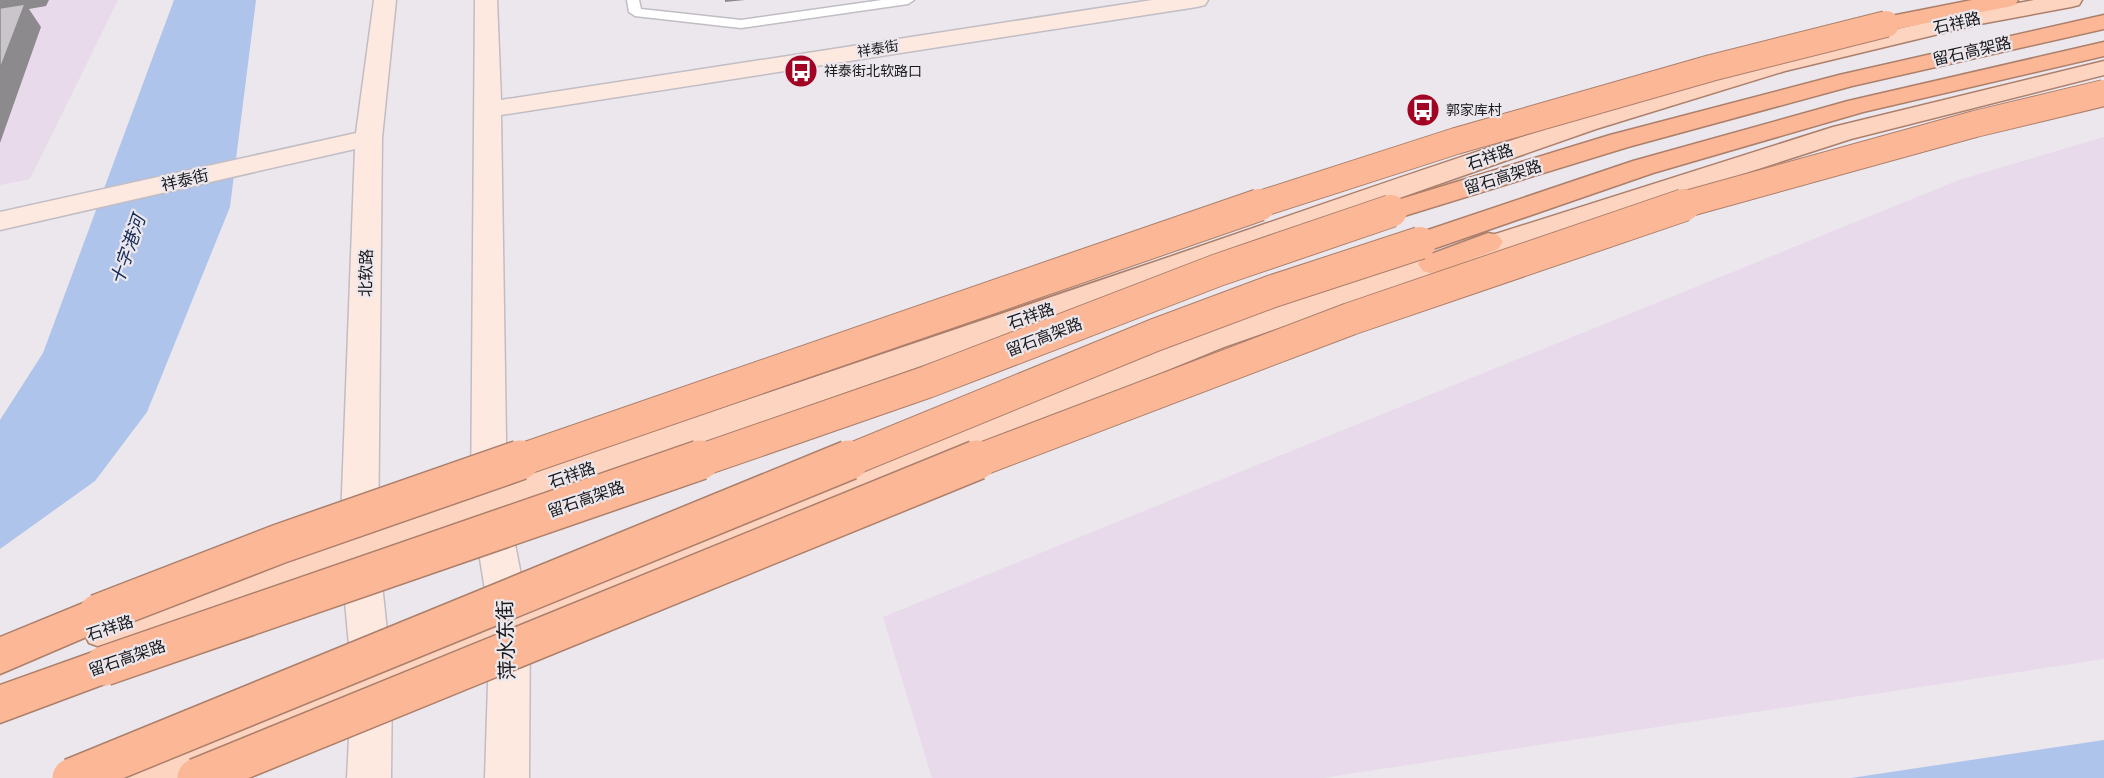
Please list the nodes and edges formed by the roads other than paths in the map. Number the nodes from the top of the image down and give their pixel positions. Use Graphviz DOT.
graph roads {
  1 [pos="385,0"];
  2 [pos="486,0"];
  3 [pos="633,0"];
  4 [pos="908,0"];
  5 [pos="1197,0"];
  6 [pos="2007,0"];
  7 [pos="2071,0"];
  8 [pos="2104,8"];
  9 [pos="2104,22"];
  10 [pos="2104,49"];
  11 [pos="2104,68"];
  12 [pos="2104,93"];
  13 [pos="489,109"];
  14 [pos="369,138"];
  15 [pos="1478,161"];
  16 [pos="0,221"];
  17 [pos="1426,253"];
  18 [pos="489,503"];
  19 [pos="359,546"];
  20 [pos="510,621"];
  21 [pos="0,656"];
  22 [pos="0,665"];
  23 [pos="372,679"];
  24 [pos="0,704"];
  25 [pos="72,778"];
  26 [pos="137,778"];
  27 [pos="197,778"];
  28 [pos="369,778"];
  29 [pos="507,778"];
  1 -- 14 [label="street, 北软路"];
  2 -- 13 [label="street"];
  3 -- 4 [label="lane"];
  5 -- 13 [label="street, 祥泰街"];
  6 -- 21 [label="highway, bridge"];
  7 -- 15 [label="main road, 石祥路"];
  8 -- 15 [label="highway"];
  9 -- 24 [label="highway, 留石高架路, bridge"];
  10 -- 17 [label="highway, 留石高架路"];
  11 -- 17 [label="main road"];
  12 -- 27 [label="highway, bridge"];
  13 -- 18 [label="street"];
  14 -- 16 [label="street, 祥泰街"];
  14 -- 19 [label="street, 北软路"];
  15 -- 18 [label="main road, 石祥路"];
  17 -- 20 [label="main road"];
  17 -- 25 [label="highway, 留石高架路, bridge"];
  18 -- 19 [label="main road, 石祥路"];
  18 -- 20 [label="street, 萍水东街"];
  19 -- 22 [label="main road, 石祥路"];
  19 -- 23 [label="street"];
  20 -- 23 [label="main road"];
  20 -- 29 [label="street, 萍水东街"];
  23 -- 26 [label="main road"];
  23 -- 28 [label="street"];
}
